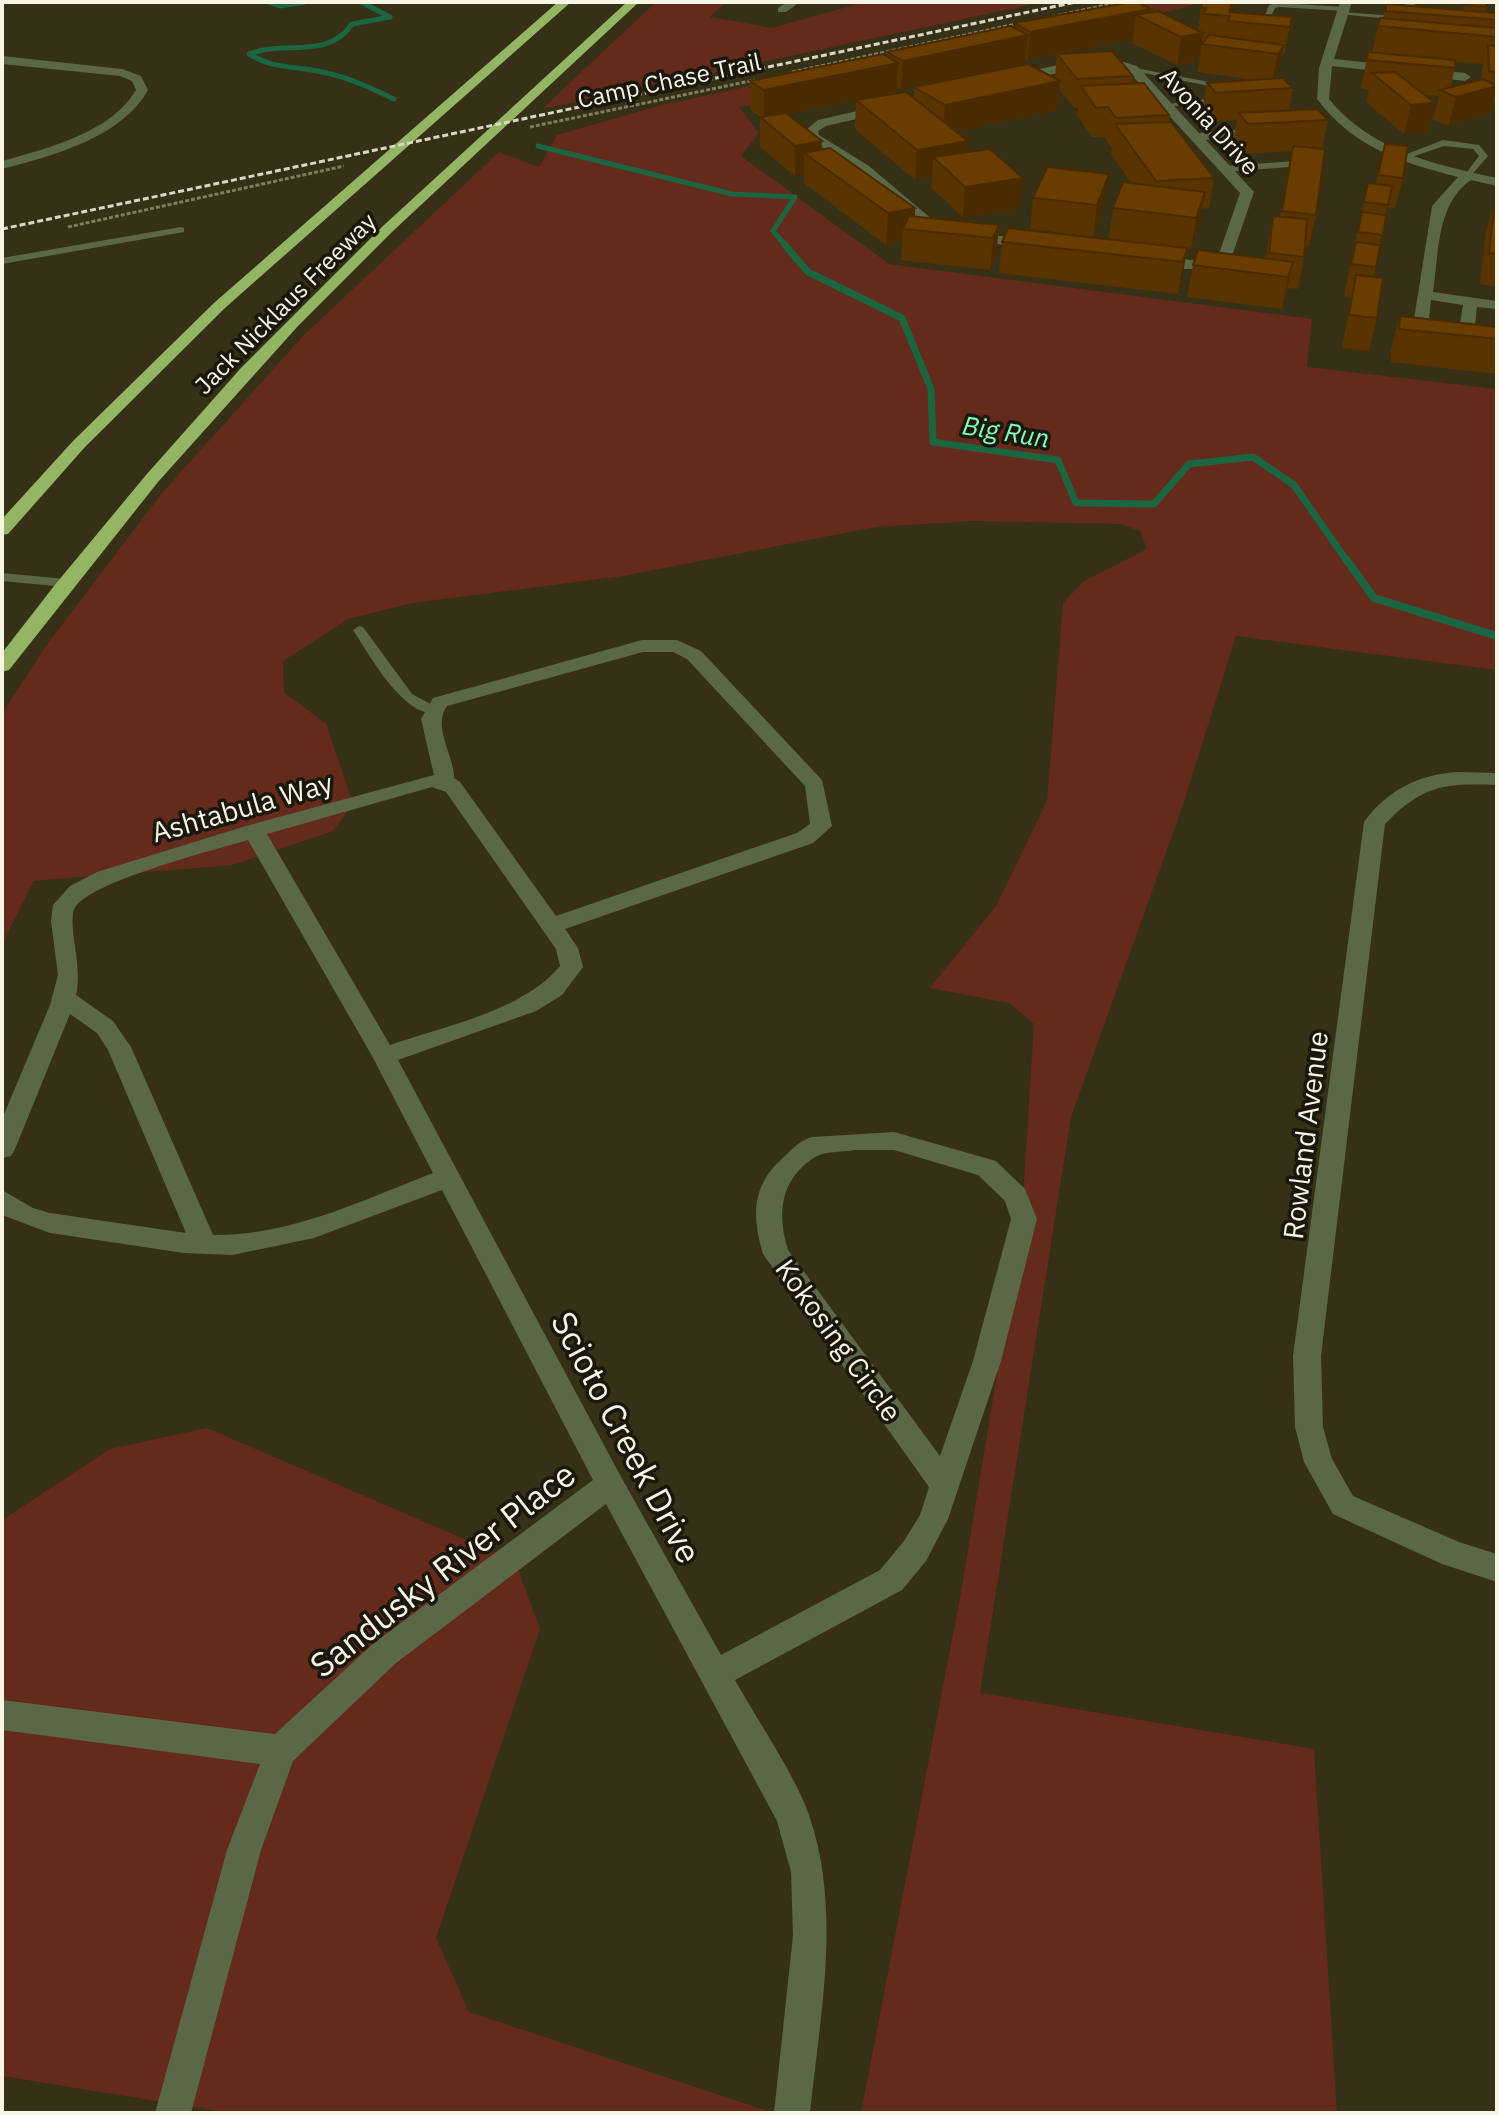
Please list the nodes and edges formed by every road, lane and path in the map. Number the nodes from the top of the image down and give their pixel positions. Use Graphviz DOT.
graph roads {
  1 [pos="565,2"];
  2 [pos="633,2"];
  3 [pos="794,2"];
  4 [pos="1120,2"];
  5 [pos="1404,2"];
  6 [pos="1344,8"];
  7 [pos="782,10"];
  8 [pos="1267,16"];
  9 [pos="1044,18"];
  10 [pos="1028,22"];
  11 [pos="2,60"];
  12 [pos="1327,62"];
  13 [pos="1133,69"];
  14 [pos="785,74"];
  15 [pos="1465,77"];
  16 [pos="754,80"];
  17 [pos="1165,105"];
  18 [pos="554,122"];
  19 [pos="1345,124"];
  20 [pos="1329,126"];
  21 [pos="1281,130"];
  22 [pos="1195,137"];
  23 [pos="1406,156"];
  24 [pos="1311,163"];
  25 [pos="2,165"];
  26 [pos="1225,169"];
  27 [pos="297,176"];
  28 [pos="1468,176"];
  29 [pos="1497,182"];
  30 [pos="64,228"];
  31 [pos="181,230"];
  32 [pos="2,261"];
  33 [pos="1426,295"];
  34 [pos="1471,301"];
  35 [pos="1497,305"];
  36 [pos="2,530"];
  37 [pos="2,577"];
  38 [pos="65,583"];
  39 [pos="359,630"];
  40 [pos="2,666"];
  41 [pos="431,710"];
  42 [pos="1497,779"];
  43 [pos="444,781"];
  44 [pos="254,831"];
  45 [pos="551,926"];
  46 [pos="64,998"];
  47 [pos="384,1056"];
  48 [pos="2,1149"];
  49 [pos="447,1178"];
  50 [pos="2,1200"];
  51 [pos="204,1244"];
  52 [pos="610,1484"];
  53 [pos="944,1484"];
  54 [pos="1497,1568"];
  55 [pos="715,1674"];
  56 [pos="2,1715"];
  57 [pos="281,1751"];
  58 [pos="173,2113"];
  59 [pos="792,2113"];
  1 -- 36 [label="highway, Jack Nicklaus Freeway"];
  2 -- 38 [label="highway, Jack Nicklaus Freeway"];
  3 -- 7 [label="street"];
  4 -- 9 [label="path"];
  5 -- 6 [label="lane"];
  6 -- 8 [label="lane"];
  6 -- 12 [label="street"];
  10 -- 14 [label="path, Camp Chase Trail"];
  11 -- 25 [label="street"];
  12 -- 15 [label="street"];
  12 -- 19 [label="street"];
  13 -- 17 [label="street, Avonia Drive"];
  13 -- 17 [label="lane"];
  13 -- 26 [label="street, Avonia Drive"];
  16 -- 18 [label="path, Camp Chase Trail"];
  17 -- 22 [label="street, Avonia Drive"];
  19 -- 20 [label="street"];
  19 -- 23 [label="street"];
  21 -- 22 [label="street"];
  22 -- 26 [label="street, Avonia Drive"];
  23 -- 28 [label="street"];
  23 -- 28 [label="lane"];
  24 -- 26 [label="lane"];
  27 -- 30 [label="path"];
  28 -- 29 [label="street"];
  28 -- 33 [label="street"];
  31 -- 32 [label="lane"];
  33 -- 34 [label="street"];
  33 -- 34 [label="street"];
  34 -- 35 [label="street"];
  37 -- 38 [label="lane"];
  38 -- 40 [label="highway, Jack Nicklaus Freeway"];
  39 -- 41 [label="lane"];
  41 -- 43 [label="street"];
  41 -- 45 [label="street"];
  42 -- 54 [label="street, Rowland Avenue"];
  43 -- 44 [label="street, Ashtabula Way"];
  43 -- 45 [label="street"];
  44 -- 46 [label="street, Ashtabula Way"];
  44 -- 47 [label="street, Scioto Creek Drive"];
  45 -- 47 [label="street"];
  46 -- 48 [label="street"];
  46 -- 51 [label="street"];
  47 -- 49 [label="street, Scioto Creek Drive"];
  49 -- 51 [label="street"];
  49 -- 52 [label="street, Scioto Creek Drive"];
  50 -- 51 [label="street"];
  52 -- 55 [label="street, Scioto Creek Drive"];
  52 -- 57 [label="street, Sandusky River Place"];
  53 -- 53 [label="street, Kokosing Circle"];
  53 -- 55 [label="street, Kokosing Circle"];
  55 -- 59 [label="street, Scioto Creek Drive"];
  56 -- 57 [label="street"];
  57 -- 58 [label="street"];
}
